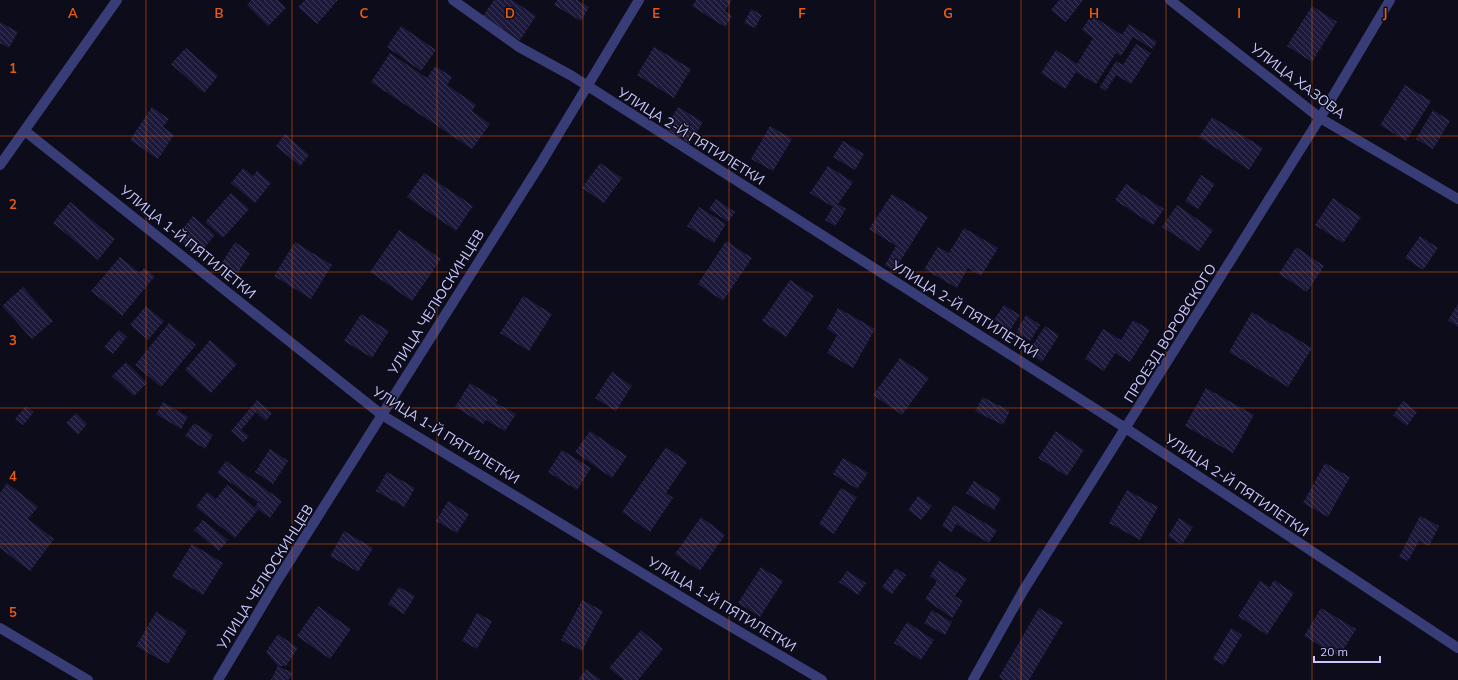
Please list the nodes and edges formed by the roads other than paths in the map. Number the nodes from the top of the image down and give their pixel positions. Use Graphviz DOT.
graph roads {
  1 [pos="117,0"];
  2 [pos="453,0"];
  3 [pos="639,0"];
  4 [pos="1170,0"];
  5 [pos="1390,0"];
  6 [pos="587,86"];
  7 [pos="1320,118"];
  8 [pos="26,131"];
  9 [pos="0,165"];
  10 [pos="1458,199"];
  11 [pos="382,415"];
  12 [pos="1127,428"];
  13 [pos="0,628"];
  14 [pos="1458,648"];
  15 [pos="88,680"];
  16 [pos="218,680"];
  17 [pos="822,680"];
  18 [pos="973,680"];
  1 -- 8 [label="street"];
  2 -- 6 [label="street, УЛИЦА 2-Й ПЯТИЛЕТКИ"];
  3 -- 6 [label="street, УЛИЦА ЧЕЛЮСКИНЦЕВ"];
  4 -- 7 [label="street, УЛИЦА ХАЗОВА"];
  5 -- 7 [label="street, ПРОЕЗД ВОРОВСКОГО"];
  6 -- 11 [label="street, УЛИЦА ЧЕЛЮСКИНЦЕВ"];
  6 -- 12 [label="street, УЛИЦА 2-Й ПЯТИЛЕТКИ"];
  7 -- 10 [label="street, УЛИЦА ХАЗОВА"];
  7 -- 12 [label="street, ПРОЕЗД ВОРОВСКОГО"];
  8 -- 9 [label="street"];
  8 -- 11 [label="street, УЛИЦА 1-Й ПЯТИЛЕТКИ"];
  11 -- 16 [label="street, УЛИЦА ЧЕЛЮСКИНЦЕВ"];
  11 -- 17 [label="street, УЛИЦА 1-Й ПЯТИЛЕТКИ"];
  12 -- 14 [label="street, УЛИЦА 2-Й ПЯТИЛЕТКИ"];
  12 -- 18 [label="street, ПРОЕЗД ВОРОВСКОГО"];
  13 -- 15 [label="street"];
}
